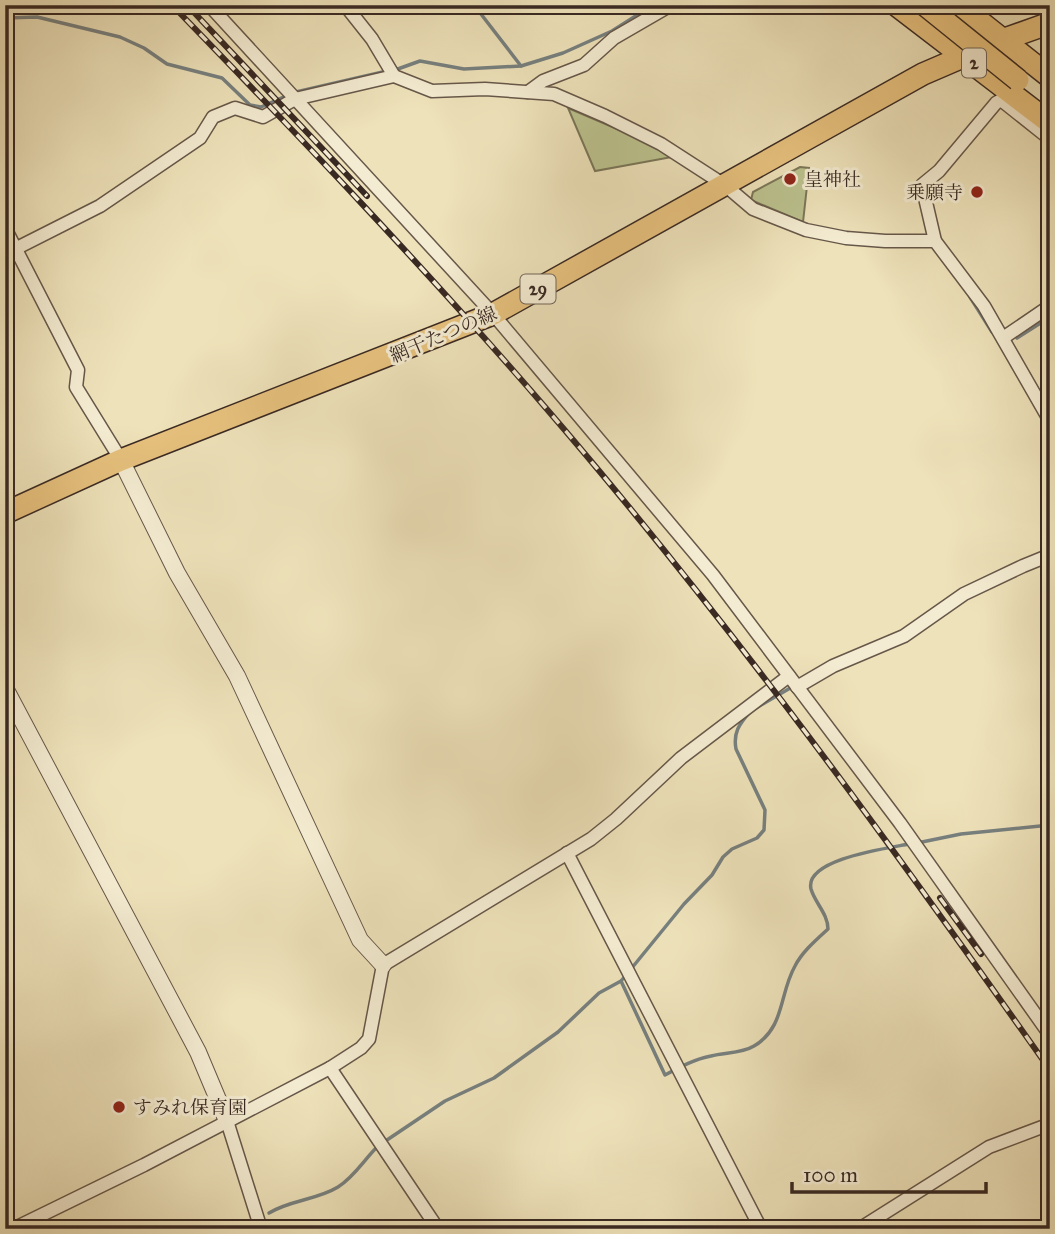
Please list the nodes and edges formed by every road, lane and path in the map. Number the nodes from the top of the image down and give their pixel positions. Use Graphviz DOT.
graph roads {
  1 [pos="209,5"];
  2 [pos="345,5"];
  3 [pos="671,5"];
  4 [pos="896,5"];
  5 [pos="925,5"];
  6 [pos="958,5"];
  7 [pos="1050,23"];
  8 [pos="1002,40"];
  9 [pos="965,56"];
  10 [pos="392,72"];
  11 [pos="1050,77"];
  12 [pos="528,92"];
  13 [pos="295,99"];
  14 [pos="1050,106"];
  15 [pos="1050,123"];
  16 [pos="1050,139"];
  17 [pos="726,186"];
  18 [pos="5,228"];
  19 [pos="935,241"];
  20 [pos="11,251"];
  21 [pos="1050,306"];
  22 [pos="493,314"];
  23 [pos="1003,338"];
  24 [pos="1050,421"];
  25 [pos="121,460"];
  26 [pos="5,513"];
  27 [pos="1050,555"];
  28 [pos="793,682"];
  29 [pos="5,688"];
  30 [pos="567,853"];
  31 [pos="383,965"];
  32 [pos="1050,1035"];
  33 [pos="330,1068"];
  34 [pos="227,1121"];
  35 [pos="1050,1124"];
  36 [pos="13,1229"];
  37 [pos="261,1229"];
  38 [pos="438,1229"];
  39 [pos="761,1229"];
  40 [pos="859,1229"];
  1 -- 13 [label="street"];
  2 -- 10 [label="street"];
  3 -- 12 [label="street"];
  4 -- 9 [label="main road, 2"];
  5 -- 14 [label="main road, 2, bridge"];
  6 -- 8 [label="main road, 2"];
  7 -- 8 [label="main road, 網干たつの線 / 29"];
  8 -- 9 [label="main road, 網干たつの線 / 29"];
  8 -- 11 [label="main road, 2"];
  9 -- 15 [label="main road, 2"];
  9 -- 17 [label="main road, 網干たつの線 / 29"];
  10 -- 12 [label="street"];
  10 -- 13 [label="street"];
  12 -- 17 [label="street"];
  13 -- 20 [label="street"];
  13 -- 22 [label="street"];
  16 -- 19 [label="street"];
  17 -- 19 [label="street"];
  17 -- 22 [label="main road, 網干たつの線 / 29"];
  18 -- 20 [label="street"];
  19 -- 23 [label="street"];
  20 -- 25 [label="street"];
  21 -- 23 [label="street"];
  22 -- 25 [label="main road, 網干たつの線 / 29"];
  22 -- 28 [label="street"];
  23 -- 24 [label="street"];
  25 -- 26 [label="main road, 網干たつの線 / 29"];
  25 -- 31 [label="street"];
  27 -- 28 [label="street"];
  28 -- 30 [label="street"];
  28 -- 32 [label="street"];
  29 -- 34 [label="street"];
  30 -- 31 [label="street"];
  30 -- 39 [label="street"];
  31 -- 33 [label="street"];
  33 -- 34 [label="street"];
  33 -- 38 [label="street"];
  34 -- 36 [label="street"];
  34 -- 37 [label="street"];
  35 -- 40 [label="street"];
}
